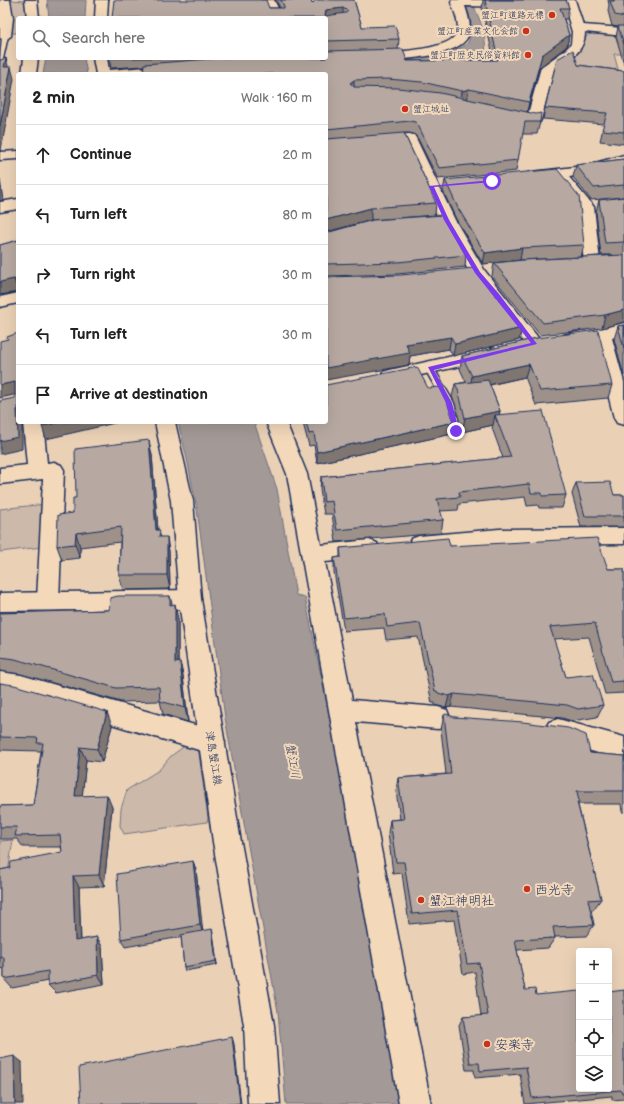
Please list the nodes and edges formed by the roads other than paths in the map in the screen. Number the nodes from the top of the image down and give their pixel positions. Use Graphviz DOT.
graph roads {
  1 [pos="4,0"];
  2 [pos="31,0"];
  3 [pos="102,0"];
  4 [pos="268,0"];
  5 [pos="570,2"];
  6 [pos="33,16"];
  7 [pos="101,16"];
  8 [pos="276,16"];
  9 [pos="578,28"];
  10 [pos="624,32"];
  11 [pos="8,36"];
  12 [pos="328,57"];
  13 [pos="0,59"];
  14 [pos="31,60"];
  15 [pos="100,60"];
  16 [pos="189,68"];
  17 [pos="29,72"];
  18 [pos="103,72"];
  19 [pos="136,72"];
  20 [pos="497,112"];
  21 [pos="328,145"];
  22 [pos="16,155"];
  23 [pos="0,156"];
  24 [pos="624,159"];
  25 [pos="559,173"];
  26 [pos="514,178"];
  27 [pos="16,204"];
  28 [pos="0,207"];
  29 [pos="593,262"];
  30 [pos="499,269"];
  31 [pos="470,274"];
  32 [pos="16,298"];
  33 [pos="0,302"];
  34 [pos="624,329"];
  35 [pos="602,335"];
  36 [pos="534,344"];
  37 [pos="430,369"];
  38 [pos="371,380"];
  39 [pos="624,418"];
  40 [pos="33,424"];
  41 [pos="165,424"];
  42 [pos="277,424"];
  43 [pos="456,431"];
  44 [pos="38,471"];
  45 [pos="0,476"];
  46 [pos="624,536"];
  47 [pos="312,554"];
  48 [pos="190,599"];
  49 [pos="48,601"];
  50 [pos="0,602"];
  51 [pos="0,683"];
  52 [pos="342,710"];
  53 [pos="449,719"];
  54 [pos="539,728"];
  55 [pos="212,742"];
  56 [pos="624,750"];
  57 [pos="264,1104"];
  58 [pos="415,1104"];
  1 -- 11 [label="street"];
  2 -- 6 [label="street"];
  3 -- 7 [label="street"];
  4 -- 8 [label="street"];
  5 -- 9 [label="street"];
  5 -- 12 [label="street"];
  9 -- 10 [label="street"];
  9 -- 20 [label="street"];
  11 -- 13 [label="lane"];
  14 -- 17 [label="street"];
  15 -- 18 [label="street"];
  16 -- 19 [label="street"];
  21 -- 31 [label="street"];
  22 -- 23 [label="street"];
  24 -- 25 [label="street"];
  25 -- 26 [label="street"];
  25 -- 29 [label="street"];
  27 -- 28 [label="street"];
  30 -- 31 [label="street"];
  31 -- 36 [label="street"];
  32 -- 33 [label="street"];
  34 -- 35 [label="street"];
  35 -- 36 [label="street"];
  35 -- 39 [label="street"];
  36 -- 37 [label="street"];
  37 -- 38 [label="street"];
  37 -- 43 [label="lane"];
  40 -- 44 [label="street"];
  41 -- 48 [label="street, 津島蟹江線"];
  42 -- 47 [label="street"];
  44 -- 45 [label="street"];
  44 -- 49 [label="street"];
  46 -- 47 [label="street"];
  47 -- 52 [label="street"];
  48 -- 49 [label="street"];
  48 -- 55 [label="street, 津島蟹江線"];
  49 -- 50 [label="street"];
  51 -- 55 [label="street"];
  52 -- 53 [label="street"];
  52 -- 58 [label="street"];
  54 -- 56 [label="street"];
  55 -- 57 [label="street, 津島蟹江線"];
}
